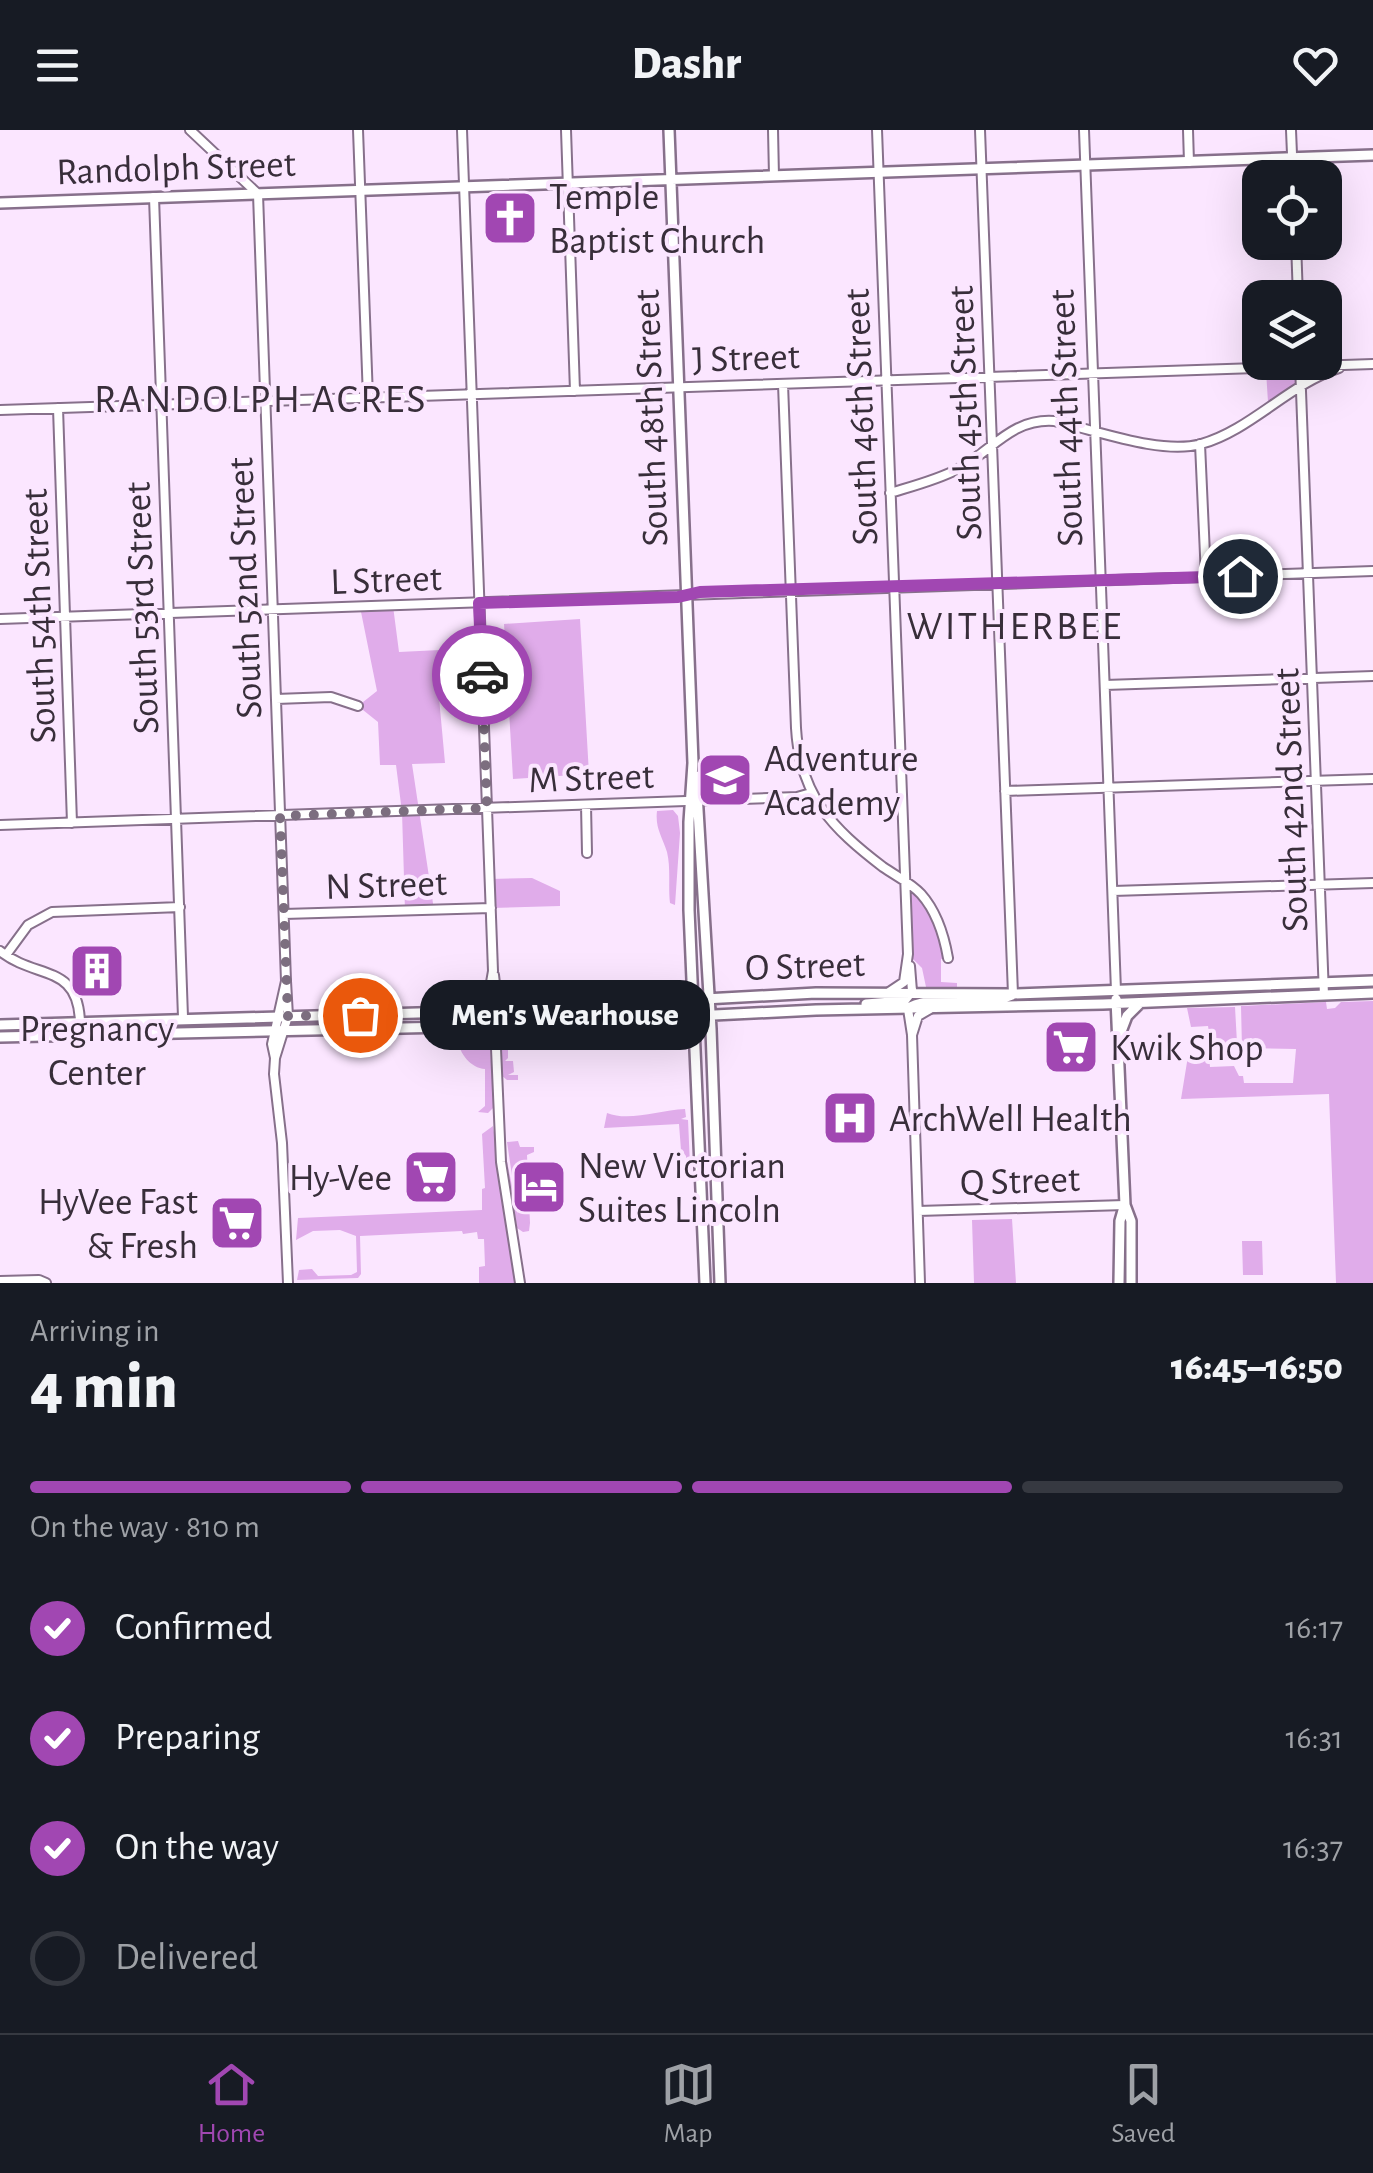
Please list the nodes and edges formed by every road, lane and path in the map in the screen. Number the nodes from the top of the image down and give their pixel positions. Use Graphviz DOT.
graph roads {
  1 [pos="190,130"];
  2 [pos="358,130"];
  3 [pos="462,130"];
  4 [pos="566,130"];
  5 [pos="669,130"];
  6 [pos="773,130"];
  7 [pos="876,130"];
  8 [pos="980,130"];
  9 [pos="1084,130"];
  10 [pos="1188,130"];
  11 [pos="1291,130"];
  12 [pos="1373,155"];
  13 [pos="1292,158"];
  14 [pos="1189,162"];
  15 [pos="1086,165"];
  16 [pos="982,169"];
  17 [pos="878,172"];
  18 [pos="774,176"];
  19 [pos="671,180"];
  20 [pos="568,183"];
  21 [pos="464,187"];
  22 [pos="361,190"];
  23 [pos="258,194"];
  24 [pos="154,198"];
  25 [pos="0,203"];
  26 [pos="1342,365"];
  27 [pos="1353,365"];
  28 [pos="1373,365"];
  29 [pos="1242,367"];
  30 [pos="1093,373"];
  31 [pos="990,376"];
  32 [pos="886,380"];
  33 [pos="1301,380"];
  34 [pos="783,384"];
  35 [pos="1301,386"];
  36 [pos="678,387"];
  37 [pos="576,390"];
  38 [pos="472,394"];
  39 [pos="368,398"];
  40 [pos="265,401"];
  41 [pos="161,405"];
  42 [pos="58,408"];
  43 [pos="0,410"];
  44 [pos="1096,430"];
  45 [pos="1200,444"];
  46 [pos="992,445"];
  47 [pos="890,493"];
  48 [pos="1373,572"];
  49 [pos="1308,573"];
  50 [pos="1206,577"];
  51 [pos="1101,580"];
  52 [pos="997,583"];
  53 [pos="894,586"];
  54 [pos="791,590"];
  55 [pos="686,595"];
  56 [pos="479,603"];
  57 [pos="272,610"];
  58 [pos="169,613"];
  59 [pos="65,617"];
  60 [pos="0,619"];
  61 [pos="1373,676"];
  62 [pos="1312,678"];
  63 [pos="1105,685"];
  64 [pos="276,699"];
  65 [pos="358,706"];
  66 [pos="1373,779"];
  67 [pos="1316,781"];
  68 [pos="1109,788"];
  69 [pos="1005,791"];
  70 [pos="811,792"];
  71 [pos="695,801"];
  72 [pos="586,805"];
  73 [pos="487,808"];
  74 [pos="280,816"];
  75 [pos="176,819"];
  76 [pos="72,823"];
  77 [pos="0,825"];
  78 [pos="587,854"];
  79 [pos="906,882"];
  80 [pos="1373,883"];
  81 [pos="1320,884"];
  82 [pos="1114,891"];
  83 [pos="180,907"];
  84 [pos="491,908"];
  85 [pos="284,914"];
  86 [pos="3,953"];
  87 [pos="908,954"];
  88 [pos="948,958"];
  89 [pos="493,971"];
  90 [pos="1373,981"];
  91 [pos="1324,982"];
  92 [pos="1116,991"];
  93 [pos="888,992"];
  94 [pos="912,992"];
  95 [pos="1373,993"];
  96 [pos="1013,994"];
  97 [pos="1324,995"];
  98 [pos="692,998"];
  99 [pos="709,998"];
  100 [pos="1141,1003"];
  101 [pos="583,1004"];
  102 [pos="1116,1004"];
  103 [pos="844,1009"];
  104 [pos="908,1009"];
  105 [pos="930,1009"];
  106 [pos="486,1010"];
  107 [pos="498,1010"];
  108 [pos="283,1016"];
  109 [pos="710,1016"];
  110 [pos="183,1017"];
  111 [pos="692,1018"];
  112 [pos="80,1022"];
  113 [pos="0,1025"];
  114 [pos="494,1026"];
  115 [pos="411,1028"];
  116 [pos="279,1031"];
  117 [pos="912,1035"];
  118 [pos="0,1037"];
  119 [pos="1117,1044"];
  120 [pos="1124,1205"];
  121 [pos="918,1211"];
  122 [pos="0,1281"];
  123 [pos="46,1283"];
  124 [pos="288,1283"];
  125 [pos="520,1283"];
  126 [pos="705,1283"];
  127 [pos="720,1283"];
  128 [pos="920,1283"];
  129 [pos="1119,1283"];
  130 [pos="1131,1283"];
  1 -- 23 [label="street"];
  2 -- 22 [label="street"];
  3 -- 21 [label="street"];
  4 -- 20 [label="street"];
  5 -- 19 [label="main road, South 48th Street"];
  6 -- 18 [label="street"];
  7 -- 17 [label="street, South 46th Street"];
  8 -- 16 [label="street, South 45th Street"];
  9 -- 15 [label="street, South 44th Street"];
  10 -- 14 [label="street"];
  11 -- 13 [label="street"];
  12 -- 13 [label="main road, Randolph Street"];
  13 -- 14 [label="main road, Randolph Street"];
  14 -- 15 [label="main road, Randolph Street"];
  15 -- 16 [label="main road, Randolph Street"];
  15 -- 30 [label="street, South 44th Street"];
  16 -- 17 [label="main road, Randolph Street"];
  16 -- 31 [label="street, South 45th Street"];
  17 -- 18 [label="main road, Randolph Street"];
  17 -- 32 [label="street, South 46th Street"];
  18 -- 19 [label="main road, Randolph Street"];
  19 -- 20 [label="main road, Randolph Street"];
  19 -- 36 [label="main road, South 48th Street"];
  20 -- 21 [label="main road, Randolph Street"];
  20 -- 37 [label="street"];
  21 -- 22 [label="main road, Randolph Street"];
  21 -- 38 [label="street"];
  22 -- 23 [label="main road, Randolph Street"];
  22 -- 39 [label="street"];
  23 -- 24 [label="main road, Randolph Street"];
  23 -- 40 [label="street, South 52nd Street"];
  24 -- 25 [label="main road, Randolph Street"];
  24 -- 41 [label="street, South 53rd Street"];
  26 -- 27 [label="street, J Street"];
  27 -- 28 [label="street, J Street"];
  27 -- 35 [label="street"];
  29 -- 30 [label="street, J Street"];
  30 -- 31 [label="street, J Street"];
  30 -- 44 [label="street, South 44th Street"];
  31 -- 32 [label="street, J Street"];
  31 -- 46 [label="street, South 45th Street"];
  32 -- 34 [label="street, J Street"];
  32 -- 47 [label="street, South 46th Street"];
  33 -- 35 [label="street, South 42nd Street"];
  34 -- 36 [label="street, J Street"];
  34 -- 54 [label="street"];
  35 -- 45 [label="street"];
  35 -- 49 [label="street, South 42nd Street"];
  36 -- 37 [label="street, J Street"];
  36 -- 55 [label="main road, South 48th Street"];
  37 -- 38 [label="street, J Street"];
  38 -- 39 [label="street, J Street"];
  38 -- 56 [label="street"];
  39 -- 40 [label="street, J Street"];
  40 -- 41 [label="street, J Street"];
  40 -- 57 [label="street, South 52nd Street"];
  41 -- 42 [label="street, J Street"];
  41 -- 58 [label="street, South 53rd Street"];
  42 -- 43 [label="street, J Street"];
  42 -- 59 [label="street, South 54th Street"];
  44 -- 45 [label="street"];
  44 -- 46 [label="street"];
  44 -- 51 [label="street, South 44th Street"];
  45 -- 50 [label="street"];
  46 -- 47 [label="street"];
  46 -- 52 [label="street, South 45th Street"];
  47 -- 53 [label="street, South 46th Street"];
  48 -- 49 [label="street, L Street"];
  49 -- 50 [label="street, L Street"];
  49 -- 62 [label="street, South 42nd Street"];
  50 -- 51 [label="street, L Street"];
  51 -- 52 [label="street, L Street"];
  51 -- 63 [label="street, South 44th Street"];
  52 -- 53 [label="street, L Street"];
  52 -- 69 [label="street, South 45th Street"];
  53 -- 54 [label="street, L Street"];
  53 -- 79 [label="street, South 46th Street"];
  54 -- 55 [label="street, L Street"];
  54 -- 70 [label="street"];
  55 -- 56 [label="street, L Street"];
  55 -- 71 [label="main road, South 48th Street"];
  56 -- 57 [label="street, L Street"];
  56 -- 73 [label="street"];
  57 -- 58 [label="street, L Street"];
  57 -- 64 [label="street, South 52nd Street"];
  58 -- 59 [label="street, L Street"];
  58 -- 75 [label="street, South 53rd Street"];
  59 -- 60 [label="street, L Street"];
  59 -- 76 [label="street, South 54th Street"];
  61 -- 62 [label="street"];
  62 -- 63 [label="street"];
  62 -- 67 [label="street, South 42nd Street"];
  63 -- 68 [label="street, South 44th Street"];
  64 -- 65 [label="street"];
  64 -- 74 [label="street, South 52nd Street"];
  66 -- 67 [label="street"];
  67 -- 68 [label="street"];
  67 -- 81 [label="street, South 42nd Street"];
  68 -- 69 [label="street"];
  68 -- 82 [label="street, South 44th Street"];
  69 -- 96 [label="street, South 45th Street"];
  70 -- 71 [label="street, M Street"];
  70 -- 79 [label="street"];
  71 -- 72 [label="street, M Street"];
  71 -- 98 [label="main road, South 48th Street"];
  71 -- 99 [label="main road, South 48th Street"];
  72 -- 73 [label="street, M Street"];
  72 -- 78 [label="street"];
  73 -- 74 [label="street, M Street"];
  73 -- 84 [label="street"];
  74 -- 75 [label="street, M Street"];
  74 -- 85 [label="street, South 52nd Street"];
  75 -- 76 [label="street, M Street"];
  75 -- 83 [label="street, South 53rd Street"];
  76 -- 77 [label="street, M Street"];
  79 -- 87 [label="street, South 46th Street"];
  79 -- 88 [label="street"];
  80 -- 81 [label="street"];
  81 -- 82 [label="street"];
  81 -- 91 [label="street, South 42nd Street"];
  82 -- 92 [label="street, South 44th Street"];
  83 -- 86 [label="street"];
  83 -- 110 [label="street, South 53rd Street"];
  84 -- 85 [label="street, N Street"];
  84 -- 89 [label="street"];
  85 -- 108 [label="street, South 52nd Street"];
  86 -- 112 [label="street"];
  87 -- 93 [label="street, South 46th Street"];
  87 -- 94 [label="street, South 46th Street"];
  89 -- 106 [label="street"];
  89 -- 107 [label="street"];
  90 -- 91 [label="main road, O Street"];
  91 -- 92 [label="main road, O Street"];
  91 -- 97 [label="street, South 42nd Street"];
  92 -- 96 [label="main road, O Street"];
  92 -- 102 [label="main road, South 44th Street"];
  93 -- 94 [label="main road, O Street"];
  93 -- 99 [label="main road, O Street"];
  94 -- 96 [label="main road, O Street"];
  94 -- 103 [label="main road"];
  95 -- 97 [label="main road, O Street"];
  96 -- 104 [label="main road"];
  97 -- 100 [label="main road, O Street"];
  98 -- 99 [label="main road, O Street"];
  98 -- 101 [label="main road, O Street"];
  98 -- 111 [label="main road, South 48th Street"];
  99 -- 109 [label="main road, South 48th Street"];
  100 -- 102 [label="main road, O Street"];
  100 -- 119 [label="main road"];
  101 -- 107 [label="main road, O Street"];
  101 -- 114 [label="main road"];
  102 -- 105 [label="main road, O Street"];
  102 -- 119 [label="main road, South 44th Street"];
  103 -- 104 [label="main road, O Street"];
  103 -- 109 [label="main road, O Street"];
  104 -- 105 [label="main road, O Street"];
  104 -- 117 [label="street"];
  105 -- 117 [label="street"];
  106 -- 107 [label="main road, O Street"];
  106 -- 108 [label="main road, O Street"];
  107 -- 115 [label="main road"];
  108 -- 110 [label="main road, O Street"];
  108 -- 116 [label="street, South 52nd Street"];
  109 -- 111 [label="main road, O Street"];
  109 -- 127 [label="main road, South 48th Street"];
  110 -- 112 [label="main road, O Street"];
  111 -- 114 [label="main road, O Street"];
  111 -- 126 [label="main road, South 48th Street"];
  112 -- 113 [label="main road, O Street"];
  114 -- 115 [label="main road, O Street"];
  114 -- 125 [label="street"];
  115 -- 116 [label="main road, O Street"];
  116 -- 118 [label="main road, O Street"];
  116 -- 124 [label="street, South 52nd Street"];
  117 -- 121 [label="street"];
  119 -- 120 [label="main road, South 44th Street"];
  120 -- 121 [label="street, Q Street"];
  120 -- 129 [label="main road"];
  120 -- 130 [label="main road"];
  121 -- 128 [label="street"];
  122 -- 123 [label="street"];
}
